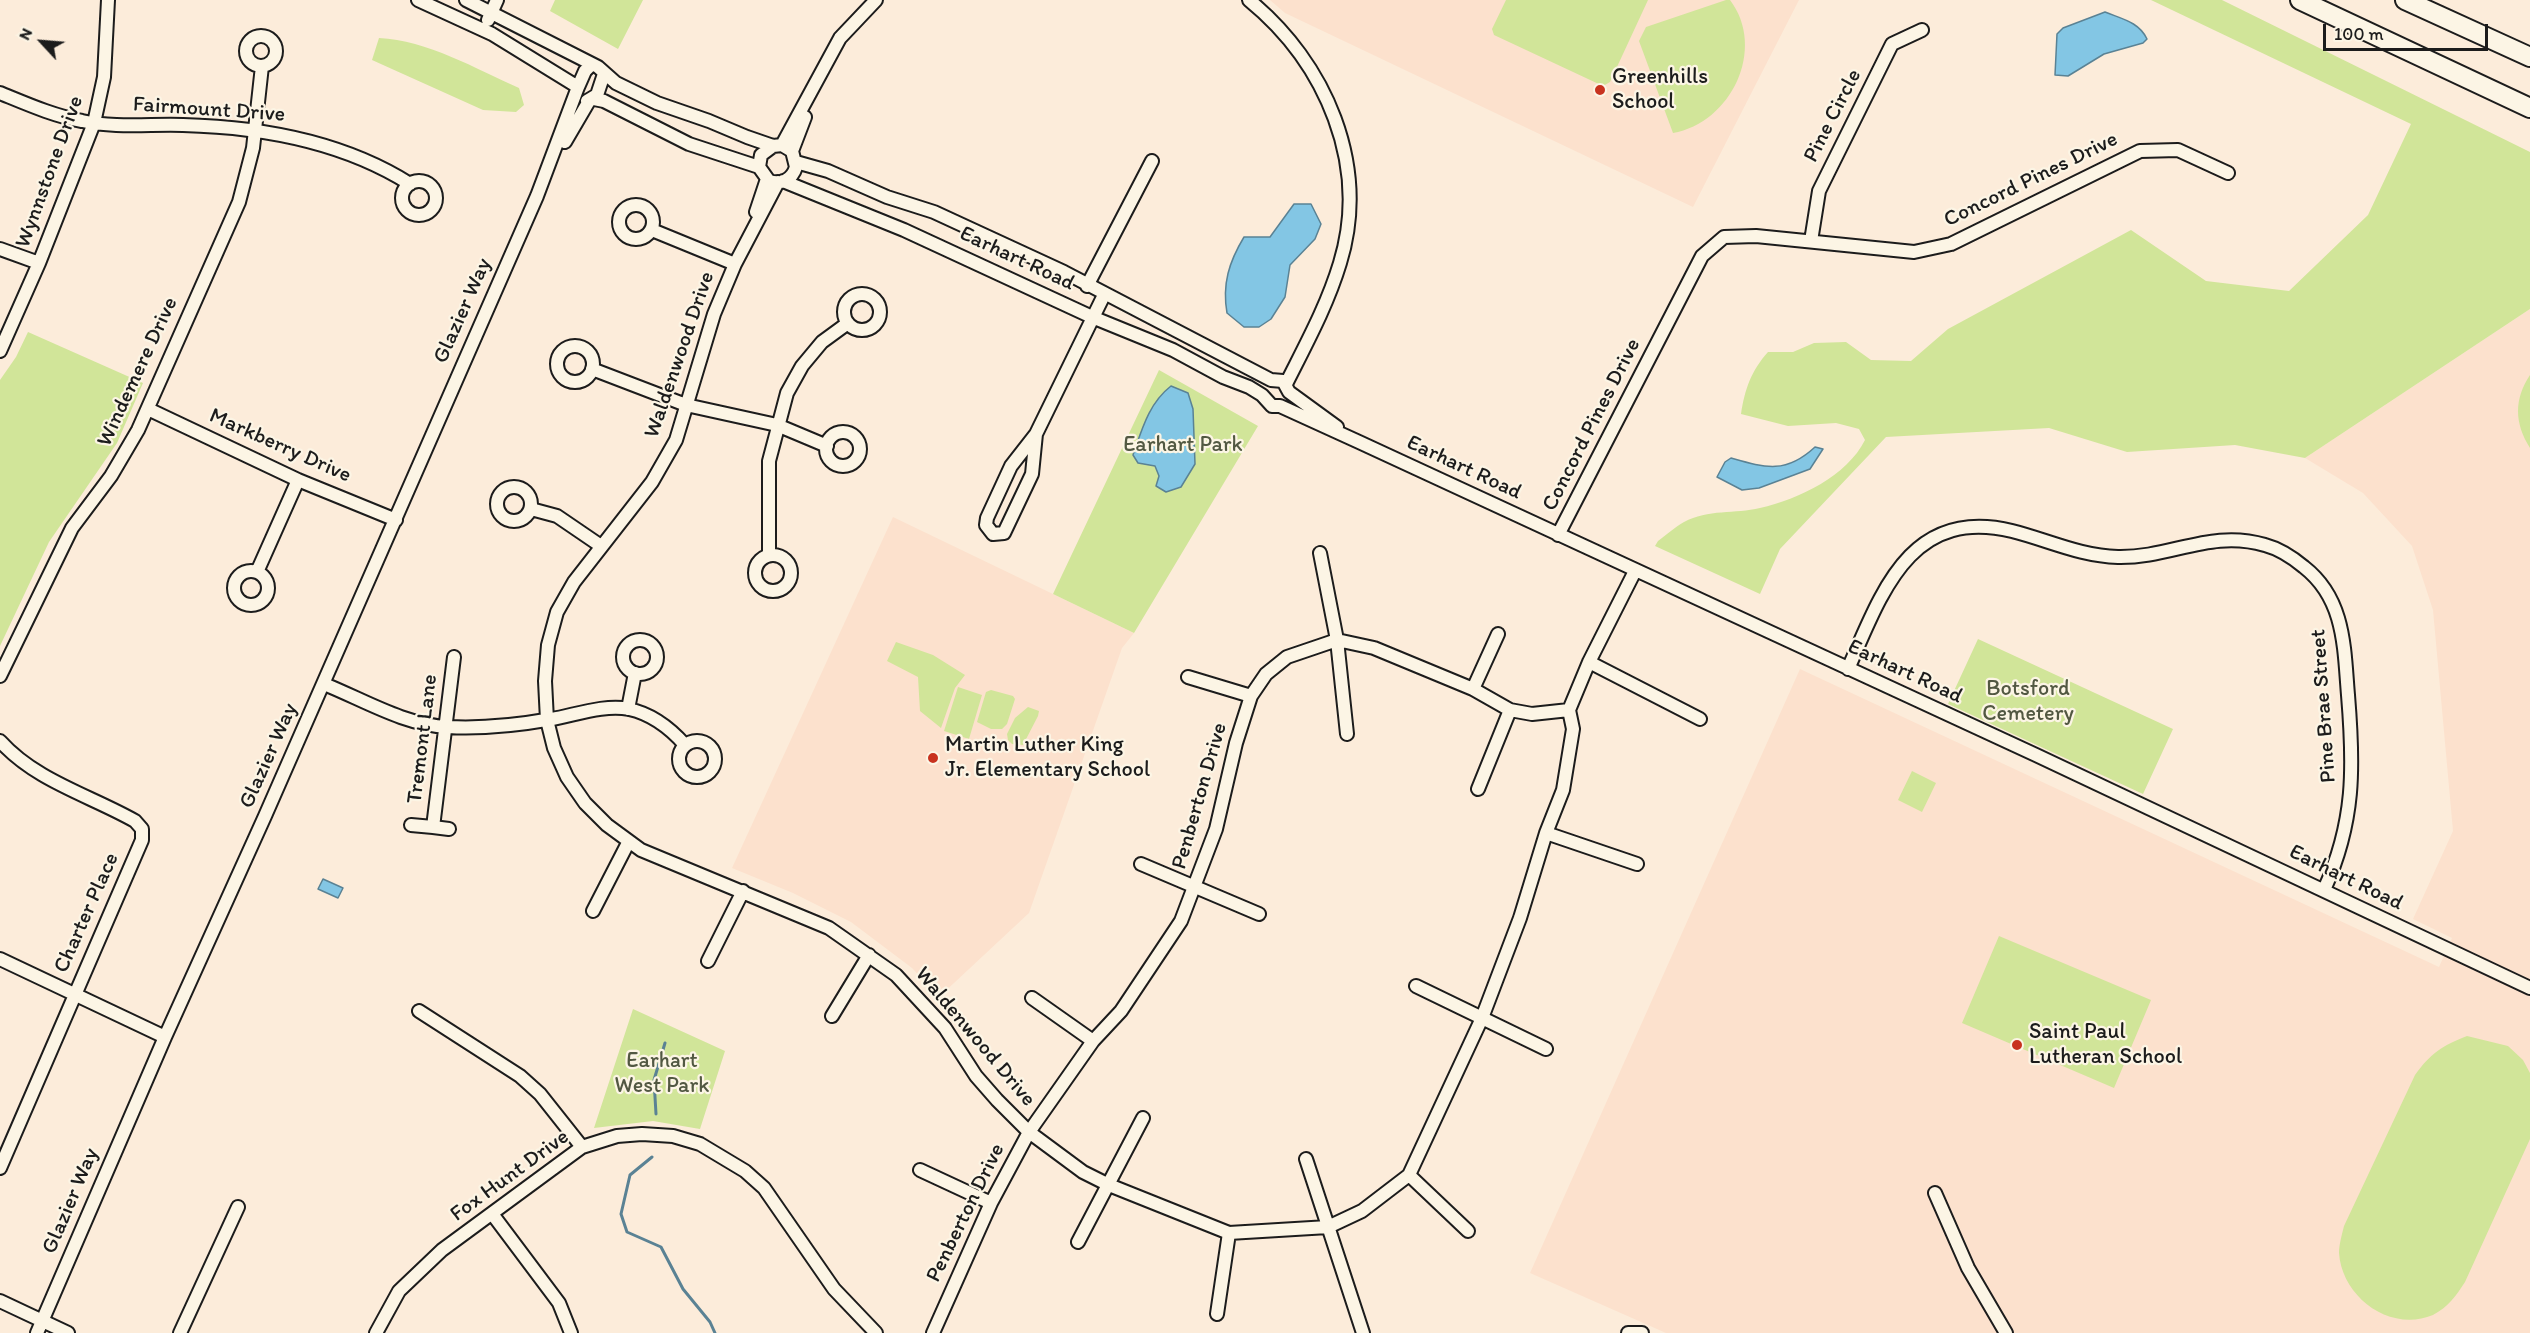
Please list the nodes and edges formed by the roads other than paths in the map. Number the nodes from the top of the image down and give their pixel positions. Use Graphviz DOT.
graph roads {
  1 [pos="108,0"];
  2 [pos="418,0"];
  3 [pos="466,0"];
  4 [pos="497,0"];
  5 [pos="876,0"];
  6 [pos="1249,0"];
  7 [pos="2300,0"];
  8 [pos="2405,0"];
  9 [pos="490,14"];
  10 [pos="483,29"];
  11 [pos="1922,30"];
  12 [pos="2530,57"];
  13 [pos="591,65"];
  14 [pos="262,66"];
  15 [pos="2452,73"];
  16 [pos="604,74"];
  17 [pos="578,91"];
  18 [pos="0,93"];
  19 [pos="591,100"];
  20 [pos="2530,108"];
  21 [pos="2530,118"];
  22 [pos="94,123"];
  23 [pos="256,131"];
  24 [pos="786,151"];
  25 [pos="1152,161"];
  26 [pos="759,167"];
  27 [pos="2228,173"];
  28 [pos="776,181"];
  29 [pos="410,184"];
  30 [pos="537,196"];
  31 [pos="652,230"];
  32 [pos="1811,241"];
  33 [pos="0,249"];
  34 [pos="39,263"];
  35 [pos="735,264"];
  36 [pos="1088,286"];
  37 [pos="1104,295"];
  38 [pos="1092,317"];
  39 [pos="848,322"];
  40 [pos="0,351"];
  41 [pos="592,369"];
  42 [pos="1280,384"];
  43 [pos="1263,395"];
  44 [pos="686,405"];
  45 [pos="1280,406"];
  46 [pos="148,409"];
  47 [pos="777,425"];
  48 [pos="1036,434"];
  49 [pos="1359,442"];
  50 [pos="827,446"];
  51 [pos="298,480"];
  52 [pos="531,508"];
  53 [pos="396,520"];
  54 [pos="1558,536"];
  55 [pos="601,546"];
  56 [pos="1320,553"];
  57 [pos="769,555"];
  58 [pos="1635,571"];
  59 [pos="257,572"];
  60 [pos="1498,634"];
  61 [pos="1337,640"];
  62 [pos="454,657"];
  63 [pos="1589,662"];
  64 [pos="1848,669"];
  65 [pos="635,673"];
  66 [pos="0,676"];
  67 [pos="1188,677"];
  68 [pos="324,684"];
  69 [pos="1473,689"];
  70 [pos="1251,696"];
  71 [pos="628,709"];
  72 [pos="1510,710"];
  73 [pos="1569,710"];
  74 [pos="1700,719"];
  75 [pos="547,720"];
  76 [pos="446,728"];
  77 [pos="1347,734"];
  78 [pos="0,741"];
  79 [pos="685,745"];
  80 [pos="1478,789"];
  81 [pos="411,825"];
  82 [pos="433,827"];
  83 [pos="449,829"];
  84 [pos="1546,833"];
  85 [pos="629,841"];
  86 [pos="1141,864"];
  87 [pos="1637,864"];
  88 [pos="1196,886"];
  89 [pos="2324,890"];
  90 [pos="743,891"];
  91 [pos="593,911"];
  92 [pos="1259,914"];
  93 [pos="869,955"];
  94 [pos="0,959"];
  95 [pos="708,960"];
  96 [pos="1416,986"];
  97 [pos="2530,988"];
  98 [pos="74,994"];
  99 [pos="1032,998"];
  100 [pos="419,1011"];
  101 [pos="832,1016"];
  102 [pos="1482,1018"];
  103 [pos="165,1037"];
  104 [pos="1093,1041"];
  105 [pos="1546,1049"];
  106 [pos="1143,1118"];
  107 [pos="1029,1132"];
  108 [pos="582,1147"];
  109 [pos="1306,1160"];
  110 [pos="0,1167"];
  111 [pos="920,1170"];
  112 [pos="1409,1175"];
  113 [pos="1108,1185"];
  114 [pos="1935,1193"];
  115 [pos="991,1203"];
  116 [pos="238,1207"];
  117 [pos="493,1215"];
  118 [pos="1328,1227"];
  119 [pos="1468,1231"];
  120 [pos="1229,1233"];
  121 [pos="1078,1242"];
  122 [pos="0,1301"];
  123 [pos="1217,1314"];
  124 [pos="40,1327"];
  125 [pos="68,1333"];
  126 [pos="180,1333"];
  127 [pos="376,1333"];
  128 [pos="571,1333"];
  129 [pos="876,1333"];
  130 [pos="933,1333"];
  131 [pos="1363,1333"];
  132 [pos="1628,1333"];
  133 [pos="1642,1333"];
  134 [pos="2006,1333"];
  1 -- 22 [label="street, Wynnstone Drive"];
  2 -- 10 [label="street"];
  3 -- 9 [label="street, Earhart Road"];
  4 -- 9 [label="street"];
  5 -- 24 [label="street"];
  6 -- 42 [label="street"];
  7 -- 15 [label="highway"];
  8 -- 12 [label="highway"];
  9 -- 10 [label="street"];
  9 -- 13 [label="street, Earhart Road"];
  10 -- 17 [label="street"];
  11 -- 32 [label="street, Pine Circle"];
  13 -- 16 [label="street, Earhart Road"];
  13 -- 17 [label="street"];
  14 -- 23 [label="street, Windemere Drive"];
  15 -- 20 [label="highway"];
  15 -- 21 [label="highway"];
  16 -- 19 [label="street"];
  16 -- 24 [label="street, Earhart Road"];
  17 -- 19 [label="street"];
  17 -- 30 [label="street, Glazier Way"];
  18 -- 22 [label="street, Fairmount Drive"];
  19 -- 26 [label="street"];
  19 -- 30 [label="street, Glazier Way"];
  22 -- 23 [label="street, Fairmount Drive"];
  22 -- 34 [label="street, Wynnstone Drive"];
  23 -- 29 [label="street, Fairmount Drive"];
  23 -- 46 [label="street, Windemere Drive"];
  24 -- 26 [label="street"];
  24 -- 28 [label="street"];
  24 -- 36 [label="street, Earhart Road"];
  25 -- 36 [label="street"];
  26 -- 28 [label="street"];
  27 -- 32 [label="street, Concord Pines Drive"];
  28 -- 35 [label="street, Waldenwood Drive"];
  28 -- 38 [label="street, Earhart Road"];
  30 -- 53 [label="street, Glazier Way"];
  31 -- 35 [label="street, Waldenwood Drive"];
  32 -- 54 [label="street, Concord Pines Drive"];
  33 -- 34 [label="street"];
  34 -- 40 [label="street, Wynnstone Drive"];
  35 -- 44 [label="street, Waldenwood Drive"];
  36 -- 37 [label="street, Earhart Road"];
  37 -- 38 [label="street"];
  37 -- 42 [label="street, Earhart Road"];
  38 -- 43 [label="street, Earhart Road"];
  38 -- 48 [label="street"];
  39 -- 47 [label="street"];
  41 -- 44 [label="street"];
  42 -- 43 [label="street"];
  42 -- 45 [label="street"];
  42 -- 49 [label="street, Earhart Road"];
  43 -- 45 [label="street, Earhart Road"];
  44 -- 47 [label="street"];
  44 -- 55 [label="street, Waldenwood Drive"];
  45 -- 49 [label="street, Earhart Road"];
  46 -- 51 [label="street, Markberry Drive"];
  46 -- 66 [label="street, Windemere Drive"];
  47 -- 50 [label="street"];
  47 -- 57 [label="street"];
  48 -- 48 [label="street"];
  49 -- 54 [label="street, Earhart Road"];
  51 -- 53 [label="street, Markberry Drive"];
  51 -- 59 [label="street"];
  52 -- 55 [label="street"];
  53 -- 68 [label="street, Glazier Way"];
  54 -- 58 [label="street, Earhart Road"];
  55 -- 75 [label="street, Waldenwood Drive"];
  56 -- 61 [label="street"];
  58 -- 63 [label="street, Waldenwood Drive"];
  58 -- 64 [label="street, Earhart Road"];
  60 -- 69 [label="street"];
  61 -- 69 [label="street"];
  61 -- 70 [label="street, Penberton Drive"];
  61 -- 77 [label="street"];
  62 -- 76 [label="street, Tremont Lane"];
  63 -- 73 [label="street, Waldenwood Drive"];
  63 -- 74 [label="street"];
  64 -- 89 [label="street, Earhart Road"];
  64 -- 89 [label="street, Pine Brae Street"];
  65 -- 71 [label="street"];
  67 -- 70 [label="street"];
  68 -- 76 [label="street"];
  68 -- 103 [label="street, Glazier Way"];
  69 -- 72 [label="street"];
  70 -- 88 [label="street, Penberton Drive"];
  71 -- 75 [label="street"];
  71 -- 79 [label="street"];
  72 -- 73 [label="street"];
  72 -- 80 [label="street"];
  73 -- 84 [label="street, Waldenwood Drive"];
  75 -- 76 [label="street"];
  75 -- 85 [label="street, Waldenwood Drive"];
  76 -- 82 [label="street, Tremont Lane"];
  78 -- 98 [label="street, Charter Place"];
  81 -- 82 [label="street, Tremont Lane"];
  82 -- 83 [label="street, Tremont Lane"];
  84 -- 87 [label="street"];
  84 -- 102 [label="street, Waldenwood Drive"];
  85 -- 90 [label="street, Waldenwood Drive"];
  85 -- 91 [label="street"];
  86 -- 88 [label="street"];
  88 -- 92 [label="street"];
  88 -- 104 [label="street, Penberton Drive"];
  89 -- 97 [label="street, Earhart Road"];
  90 -- 93 [label="street, Waldenwood Drive"];
  90 -- 95 [label="street"];
  93 -- 101 [label="street"];
  93 -- 107 [label="street, Waldenwood Drive"];
  94 -- 98 [label="street"];
  96 -- 102 [label="street"];
  98 -- 103 [label="street"];
  98 -- 110 [label="street, Charter Place"];
  99 -- 104 [label="street"];
  100 -- 108 [label="street"];
  102 -- 105 [label="street"];
  102 -- 112 [label="street, Waldenwood Drive"];
  103 -- 124 [label="street, Glazier Way"];
  104 -- 107 [label="street, Penberton Drive"];
  106 -- 113 [label="street"];
  107 -- 113 [label="street, Waldenwood Drive"];
  107 -- 115 [label="street, Penberton Drive"];
  108 -- 117 [label="street, Fox Hunt Drive"];
  108 -- 129 [label="street, Fox Hunt Drive"];
  109 -- 118 [label="street"];
  111 -- 115 [label="street"];
  112 -- 118 [label="street, Waldenwood Drive"];
  112 -- 119 [label="street"];
  113 -- 120 [label="street, Waldenwood Drive"];
  113 -- 121 [label="street"];
  114 -- 134 [label="street"];
  115 -- 130 [label="street, Penberton Drive"];
  116 -- 126 [label="street"];
  117 -- 127 [label="street, Fox Hunt Drive"];
  117 -- 128 [label="street"];
  118 -- 120 [label="street, Waldenwood Drive"];
  118 -- 131 [label="street"];
  120 -- 123 [label="street"];
  122 -- 124 [label="street"];
  124 -- 125 [label="street"];
  132 -- 133 [label="street"];
}
